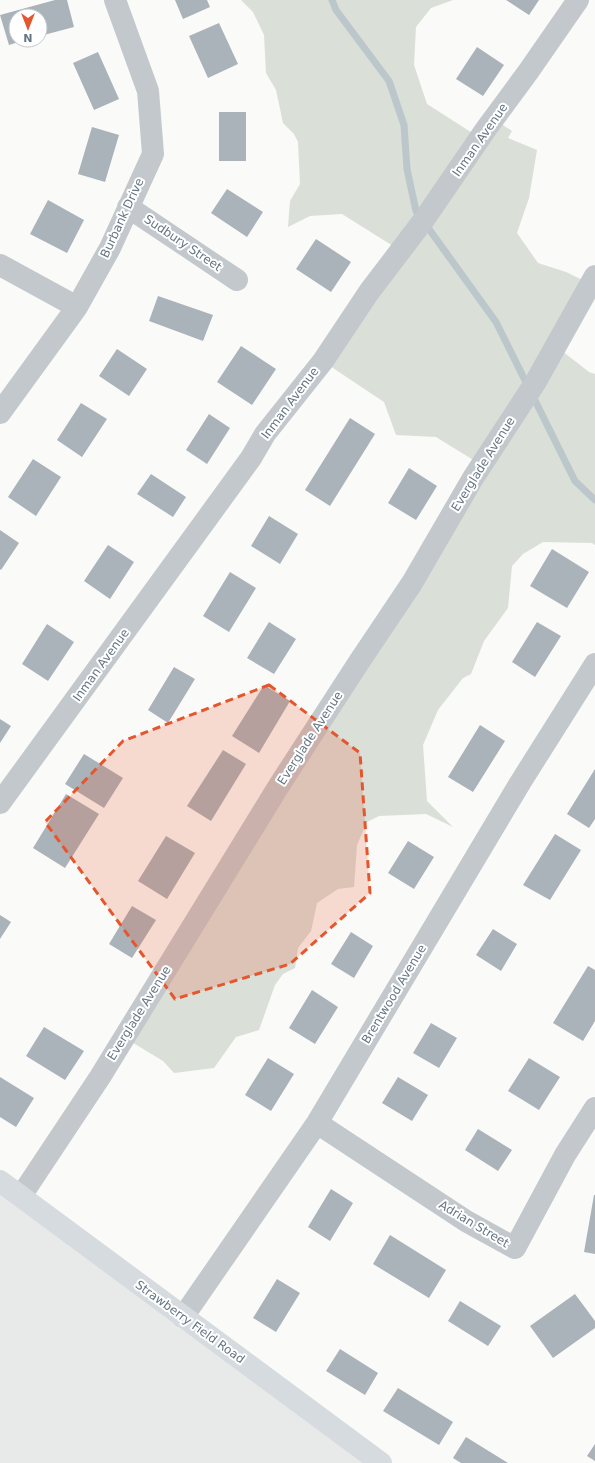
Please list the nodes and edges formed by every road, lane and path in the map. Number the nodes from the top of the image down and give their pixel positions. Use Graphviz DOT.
graph roads {
  1 [pos="115,0"];
  2 [pos="578,0"];
  3 [pos="128,207"];
  4 [pos="0,265"];
  5 [pos="595,276"];
  6 [pos="237,280"];
  7 [pos="77,308"];
  8 [pos="0,413"];
  9 [pos="595,664"];
  10 [pos="0,803"];
  11 [pos="595,1108"];
  12 [pos="317,1123"];
  13 [pos="0,1181"];
  14 [pos="21,1196"];
  15 [pos="183,1317"];
  16 [pos="381,1463"];
  1 -- 3 [label="street, Burbank Drive"];
  2 -- 10 [label="street, Inman Avenue"];
  3 -- 6 [label="street, Sudbury Street"];
  3 -- 7 [label="street, Burbank Drive"];
  4 -- 7 [label="street"];
  5 -- 14 [label="street, Everglade Avenue"];
  7 -- 8 [label="street, Burbank Drive"];
  9 -- 12 [label="street, Brentwood Avenue"];
  11 -- 12 [label="street, Adrian Street"];
  12 -- 15 [label="street, Brentwood Avenue"];
  13 -- 14 [label="street, Strawberry Field Road"];
  14 -- 15 [label="street, Strawberry Field Road"];
  15 -- 16 [label="street, Strawberry Field Road"];
}
